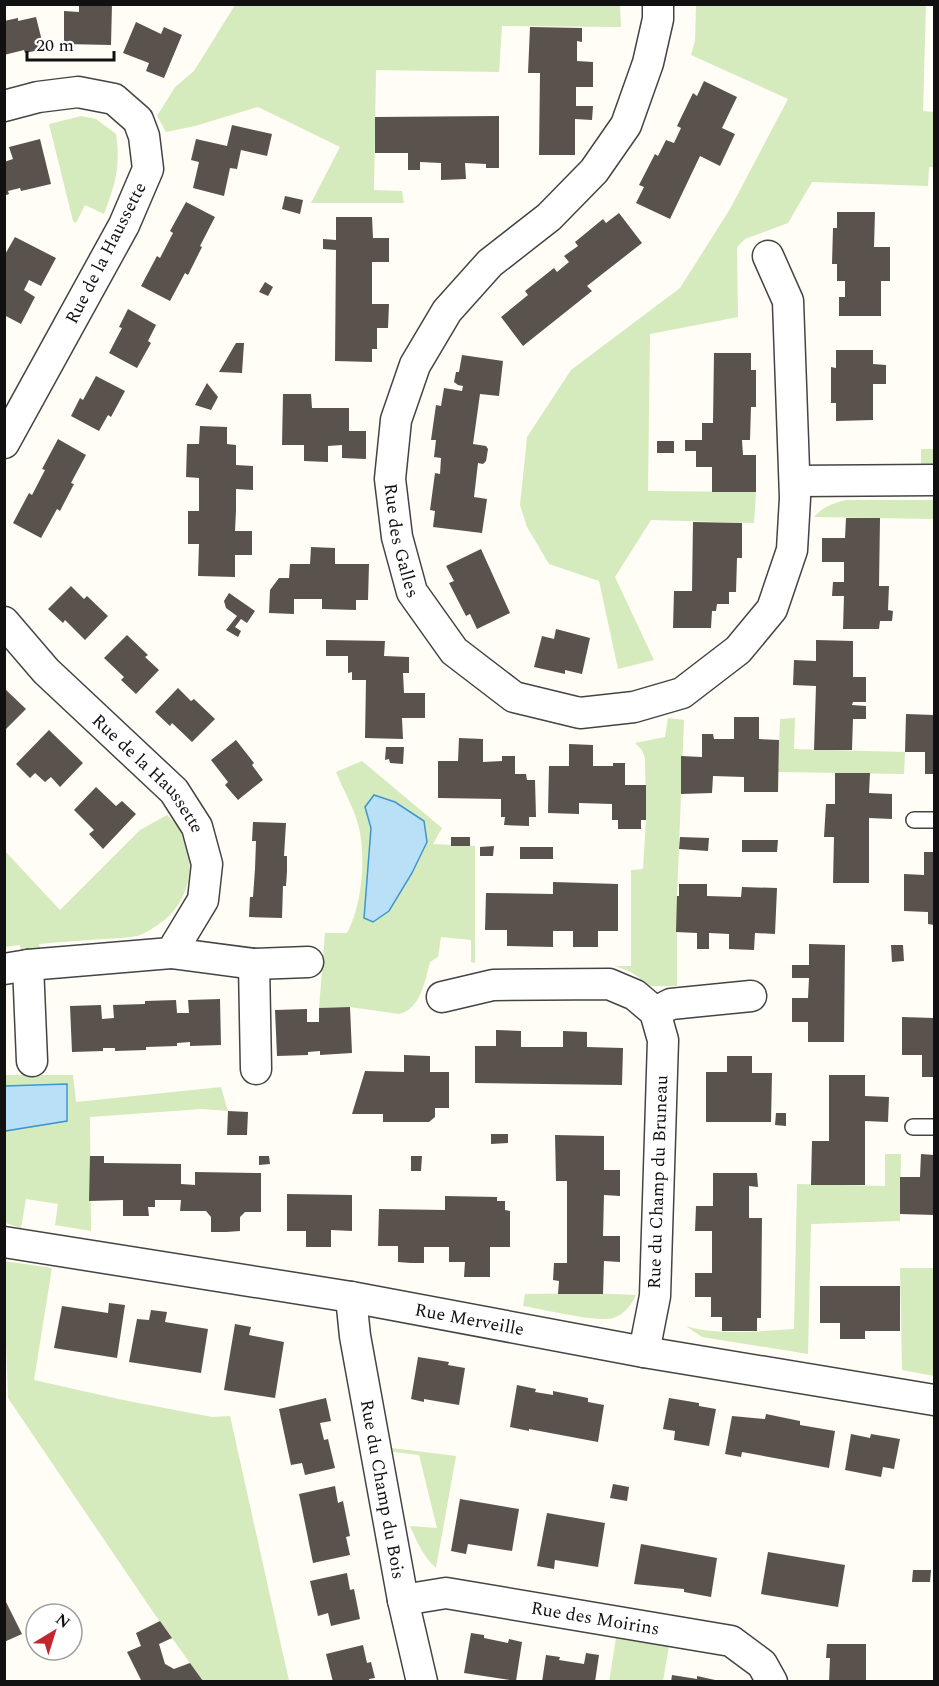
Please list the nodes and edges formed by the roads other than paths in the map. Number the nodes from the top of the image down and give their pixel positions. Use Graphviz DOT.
graph roads {
  1 [pos="658,4"];
  2 [pos="4,106"];
  3 [pos="768,256"];
  4 [pos="4,443"];
  5 [pos="934,480"];
  6 [pos="795,482"];
  7 [pos="4,622"];
  8 [pos="914,820"];
  9 [pos="934,820"];
  10 [pos="171,953"];
  11 [pos="308,962"];
  12 [pos="254,964"];
  13 [pos="16,967"];
  14 [pos="750,996"];
  15 [pos="442,998"];
  16 [pos="655,1012"];
  17 [pos="32,1061"];
  18 [pos="256,1069"];
  19 [pos="913,1127"];
  20 [pos="934,1127"];
  21 [pos="4,1242"];
  22 [pos="351,1297"];
  23 [pos="644,1352"];
  24 [pos="934,1400"];
  25 [pos="403,1600"];
  26 [pos="422,1682"];
  27 [pos="771,1682"];
  1 -- 6 [label="street, Rue des Galles"];
  2 -- 4 [label="street, Rue de la Haussette"];
  3 -- 6 [label="street, Rue des Galles"];
  5 -- 6 [label="street"];
  7 -- 10 [label="street, Rue de la Haussette"];
  8 -- 9 [label="lane"];
  10 -- 12 [label="street"];
  10 -- 13 [label="street"];
  11 -- 12 [label="street"];
  12 -- 18 [label="street"];
  13 -- 17 [label="street"];
  14 -- 16 [label="street"];
  15 -- 16 [label="street"];
  16 -- 23 [label="street, Rue du Champ du Bruneau"];
  19 -- 20 [label="lane"];
  21 -- 22 [label="street, Rue Merveille"];
  22 -- 23 [label="street, Rue Merveille"];
  22 -- 25 [label="street, Rue du Champ du Bois"];
  23 -- 24 [label="street, Rue Merveille"];
  25 -- 26 [label="street, Rue du Champ du Bois"];
  25 -- 27 [label="street, Rue des Moirins"];
}
